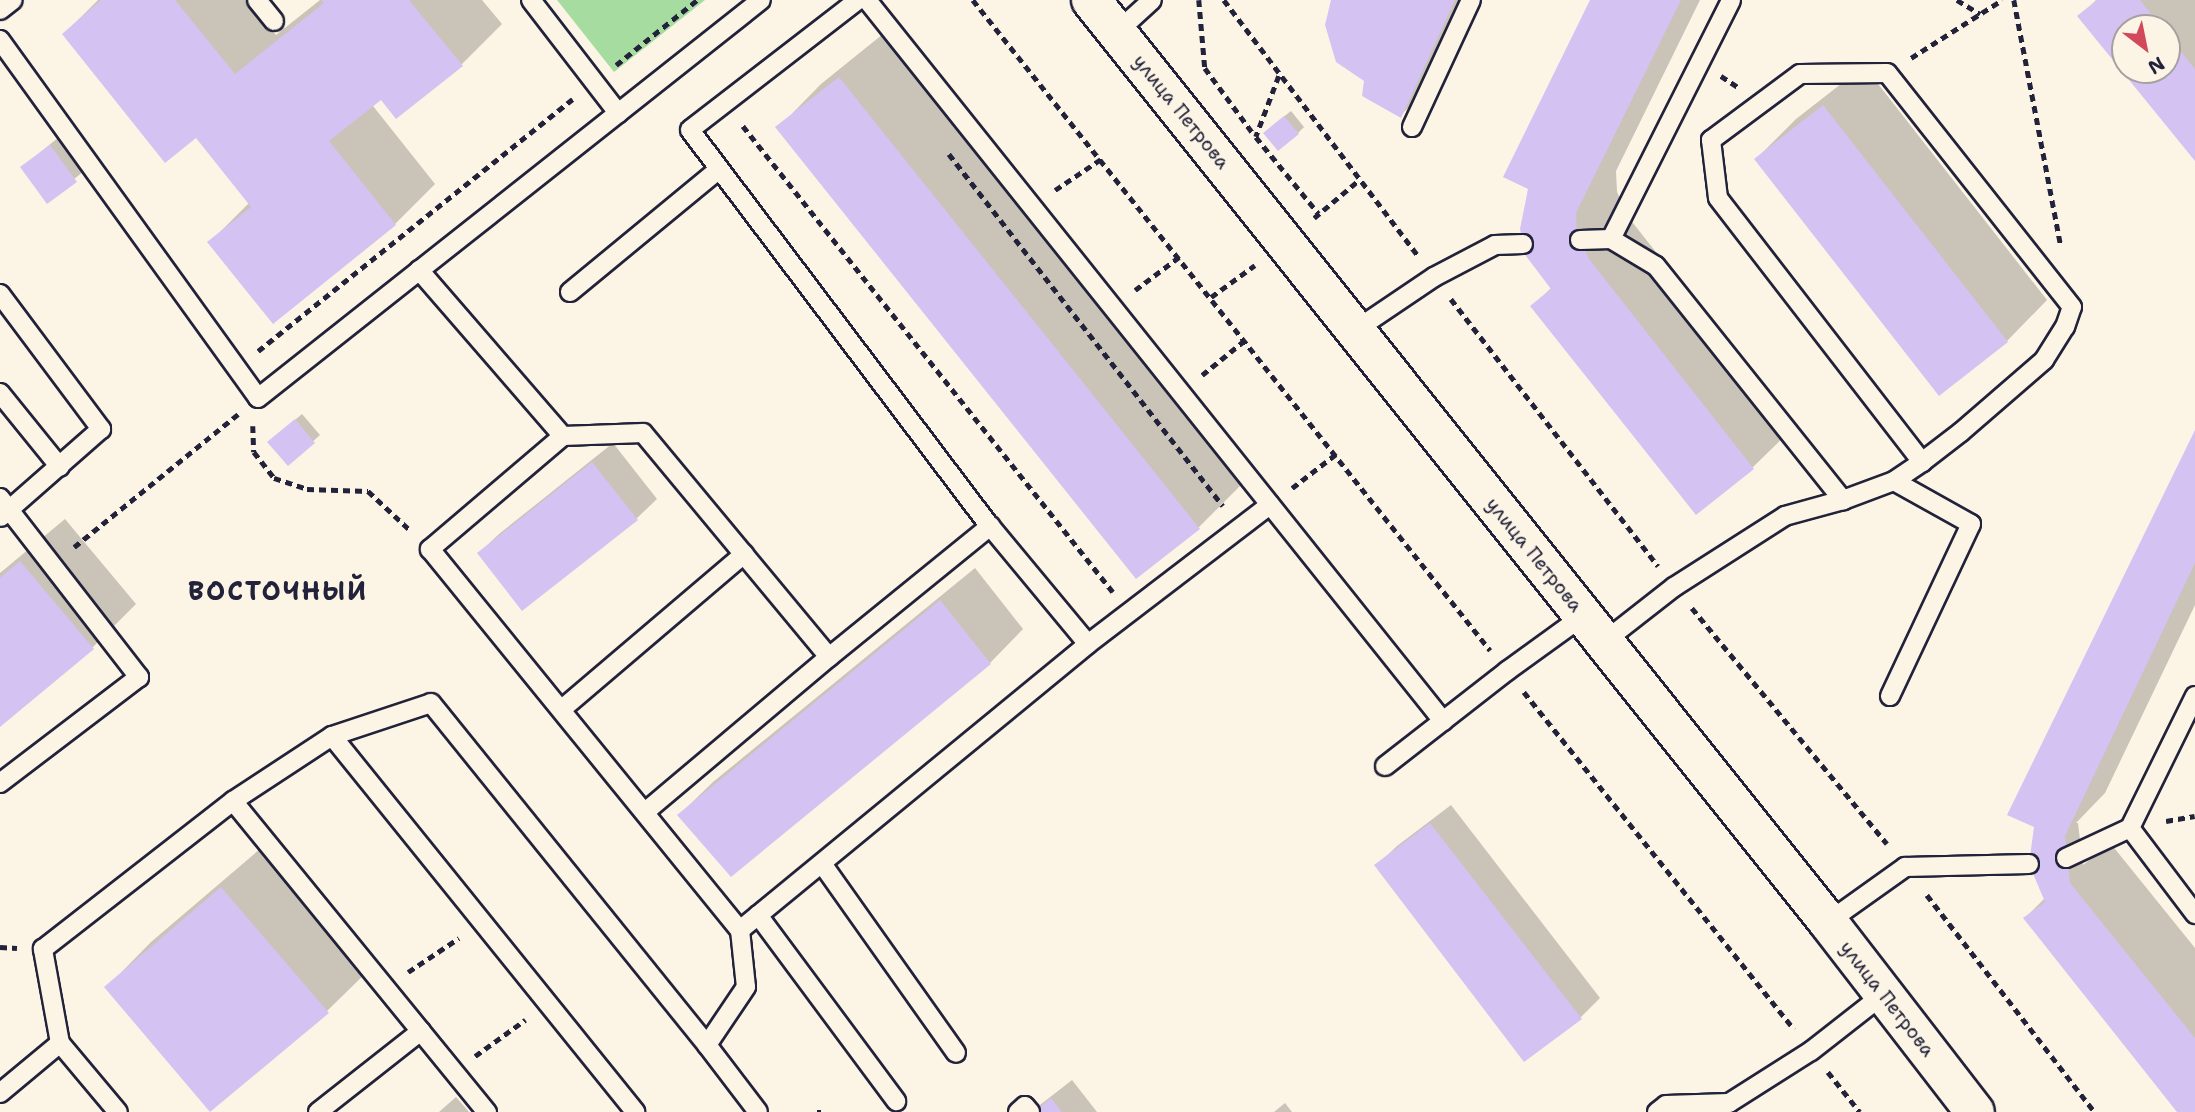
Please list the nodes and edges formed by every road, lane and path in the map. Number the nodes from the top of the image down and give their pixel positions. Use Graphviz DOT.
graph roads {
  1 [pos="13,0"];
  2 [pos="257,0"];
  3 [pos="531,0"];
  4 [pos="697,0"];
  5 [pos="761,0"];
  6 [pos="859,0"];
  7 [pos="867,0"];
  8 [pos="973,0"];
  9 [pos="1091,0"];
  10 [pos="1152,0"];
  11 [pos="1199,0"];
  12 [pos="1224,0"];
  13 [pos="1471,0"];
  14 [pos="1731,0"];
  15 [pos="1957,0"];
  16 [pos="2002,0"];
  17 [pos="2014,0"];
  18 [pos="0,10"];
  19 [pos="1980,14"];
  20 [pos="274,21"];
  21 [pos="1117,32"];
  22 [pos="0,40"];
  23 [pos="1699,62"];
  24 [pos="1887,73"];
  25 [pos="1279,75"];
  26 [pos="594,82"];
  27 [pos="1762,102"];
  28 [pos="618,113"];
  29 [pos="752,119"];
  30 [pos="1412,127"];
  31 [pos="1256,136"];
  32 [pos="948,152"];
  33 [pos="719,169"];
  34 [pos="1319,214"];
  35 [pos="1611,239"];
  36 [pos="1580,240"];
  37 [pos="1523,244"];
  38 [pos="419,270"];
  39 [pos="1434,276"];
  40 [pos="570,292"];
  41 [pos="0,294"];
  42 [pos="2072,307"];
  43 [pos="1354,331"];
  44 [pos="235,369"];
  45 [pos="0,393"];
  46 [pos="258,398"];
  47 [pos="563,436"];
  48 [pos="1336,454"];
  49 [pos="1922,462"];
  50 [pos="60,467"];
  51 [pos="1894,481"];
  52 [pos="1843,500"];
  53 [pos="1270,505"];
  54 [pos="3,508"];
  55 [pos="990,526"];
  56 [pos="430,549"];
  57 [pos="744,554"];
  58 [pos="53,565"];
  59 [pos="1674,587"];
  60 [pos="1120,600"];
  61 [pos="1594,629"];
  62 [pos="1088,644"];
  63 [pos="829,657"];
  64 [pos="1507,671"];
  65 [pos="1890,696"];
  66 [pos="2195,696"];
  67 [pos="562,709"];
  68 [pos="1443,721"];
  69 [pos="332,736"];
  70 [pos="1385,766"];
  71 [pos="0,783"];
  72 [pos="233,802"];
  73 [pos="645,812"];
  74 [pos="2130,828"];
  75 [pos="2066,858"];
  76 [pos="823,864"];
  77 [pos="2029,864"];
  78 [pos="1905,867"];
  79 [pos="2195,914"];
  80 [pos="758,915"];
  81 [pos="483,922"];
  82 [pos="1828,922"];
  83 [pos="740,930"];
  84 [pos="384,987"];
  85 [pos="1884,995"];
  86 [pos="548,1003"];
  87 [pos="421,1031"];
  88 [pos="60,1043"];
  89 [pos="707,1045"];
  90 [pos="1811,1051"];
  91 [pos="956,1053"];
  92 [pos="453,1071"];
  93 [pos="0,1093"];
  94 [pos="896,1101"];
  95 [pos="118,1112"];
  96 [pos="318,1112"];
  97 [pos="487,1112"];
  98 [pos="635,1112"];
  99 [pos="758,1112"];
  100 [pos="1018,1112"];
  101 [pos="1030,1112"];
  102 [pos="1657,1112"];
  103 [pos="1860,1112"];
  104 [pos="1975,1112"];
  105 [pos="2095,1112"];
  1 -- 18 [label="lane"];
  2 -- 20 [label="lane"];
  3 -- 26 [label="lane"];
  4 -- 26 [label="path"];
  5 -- 28 [label="lane"];
  6 -- 33 [label="lane"];
  7 -- 53 [label="lane"];
  8 -- 48 [label="path"];
  9 -- 21 [label="main road, улица Петрова"];
  10 -- 21 [label="lane"];
  11 -- 31 [label="path"];
  12 -- 25 [label="path"];
  13 -- 30 [label="lane"];
  14 -- 23 [label="lane"];
  15 -- 19 [label="path"];
  16 -- 19 [label="path"];
  17 -- 42 [label="path"];
  19 -- 24 [label="path"];
  21 -- 43 [label="main road, улица Петрова"];
  22 -- 44 [label="lane"];
  23 -- 27 [label="path"];
  23 -- 35 [label="lane"];
  24 -- 27 [label="lane"];
  24 -- 42 [label="lane"];
  25 -- 31 [label="path"];
  25 -- 39 [label="path"];
  26 -- 28 [label="lane"];
  26 -- 44 [label="path"];
  27 -- 49 [label="lane"];
  28 -- 38 [label="lane"];
  29 -- 60 [label="path"];
  31 -- 34 [label="path"];
  32 -- 53 [label="path"];
  33 -- 40 [label="lane"];
  33 -- 55 [label="lane"];
  35 -- 36 [label="lane"];
  35 -- 52 [label="lane"];
  37 -- 39 [label="lane"];
  38 -- 46 [label="lane"];
  38 -- 47 [label="lane"];
  39 -- 43 [label="lane"];
  39 -- 59 [label="path"];
  41 -- 50 [label="lane"];
  42 -- 49 [label="lane"];
  43 -- 61 [label="main road, улица Петрова"];
  44 -- 46 [label="lane"];
  45 -- 50 [label="lane"];
  46 -- 56 [label="path"];
  46 -- 58 [label="path"];
  47 -- 56 [label="lane"];
  47 -- 57 [label="lane"];
  48 -- 53 [label="path"];
  48 -- 64 [label="path"];
  49 -- 51 [label="lane"];
  50 -- 54 [label="lane"];
  51 -- 52 [label="lane"];
  51 -- 65 [label="lane"];
  52 -- 59 [label="lane"];
  53 -- 62 [label="lane"];
  53 -- 68 [label="lane"];
  54 -- 58 [label="lane"];
  55 -- 62 [label="lane"];
  55 -- 63 [label="lane"];
  56 -- 67 [label="lane"];
  57 -- 63 [label="lane"];
  57 -- 67 [label="lane"];
  58 -- 71 [label="lane"];
  59 -- 61 [label="lane"];
  59 -- 78 [label="path"];
  61 -- 64 [label="lane"];
  61 -- 82 [label="main road, улица Петрова"];
  62 -- 76 [label="lane"];
  63 -- 73 [label="lane"];
  64 -- 68 [label="lane"];
  64 -- 90 [label="path"];
  66 -- 74 [label="lane"];
  67 -- 73 [label="lane"];
  68 -- 70 [label="lane"];
  69 -- 72 [label="lane"];
  69 -- 81 [label="lane"];
  69 -- 89 [label="lane"];
  72 -- 84 [label="lane"];
  72 -- 88 [label="lane"];
  73 -- 83 [label="lane"];
  74 -- 75 [label="lane"];
  74 -- 79 [label="lane"];
  76 -- 80 [label="lane"];
  76 -- 91 [label="lane"];
  77 -- 78 [label="lane"];
  78 -- 82 [label="lane"];
  78 -- 105 [label="path"];
  80 -- 83 [label="lane"];
  80 -- 94 [label="lane"];
  81 -- 84 [label="path"];
  81 -- 86 [label="lane"];
  82 -- 85 [label="main road, улица Петрова"];
  83 -- 89 [label="lane"];
  84 -- 87 [label="lane"];
  85 -- 90 [label="lane"];
  85 -- 104 [label="main road, улица Петрова"];
  86 -- 92 [label="path"];
  86 -- 98 [label="lane"];
  87 -- 92 [label="lane"];
  87 -- 96 [label="lane"];
  88 -- 93 [label="lane"];
  88 -- 95 [label="lane"];
  89 -- 99 [label="lane"];
  90 -- 102 [label="lane"];
  90 -- 103 [label="path"];
  92 -- 97 [label="lane"];
  100 -- 101 [label="lane"];
}
